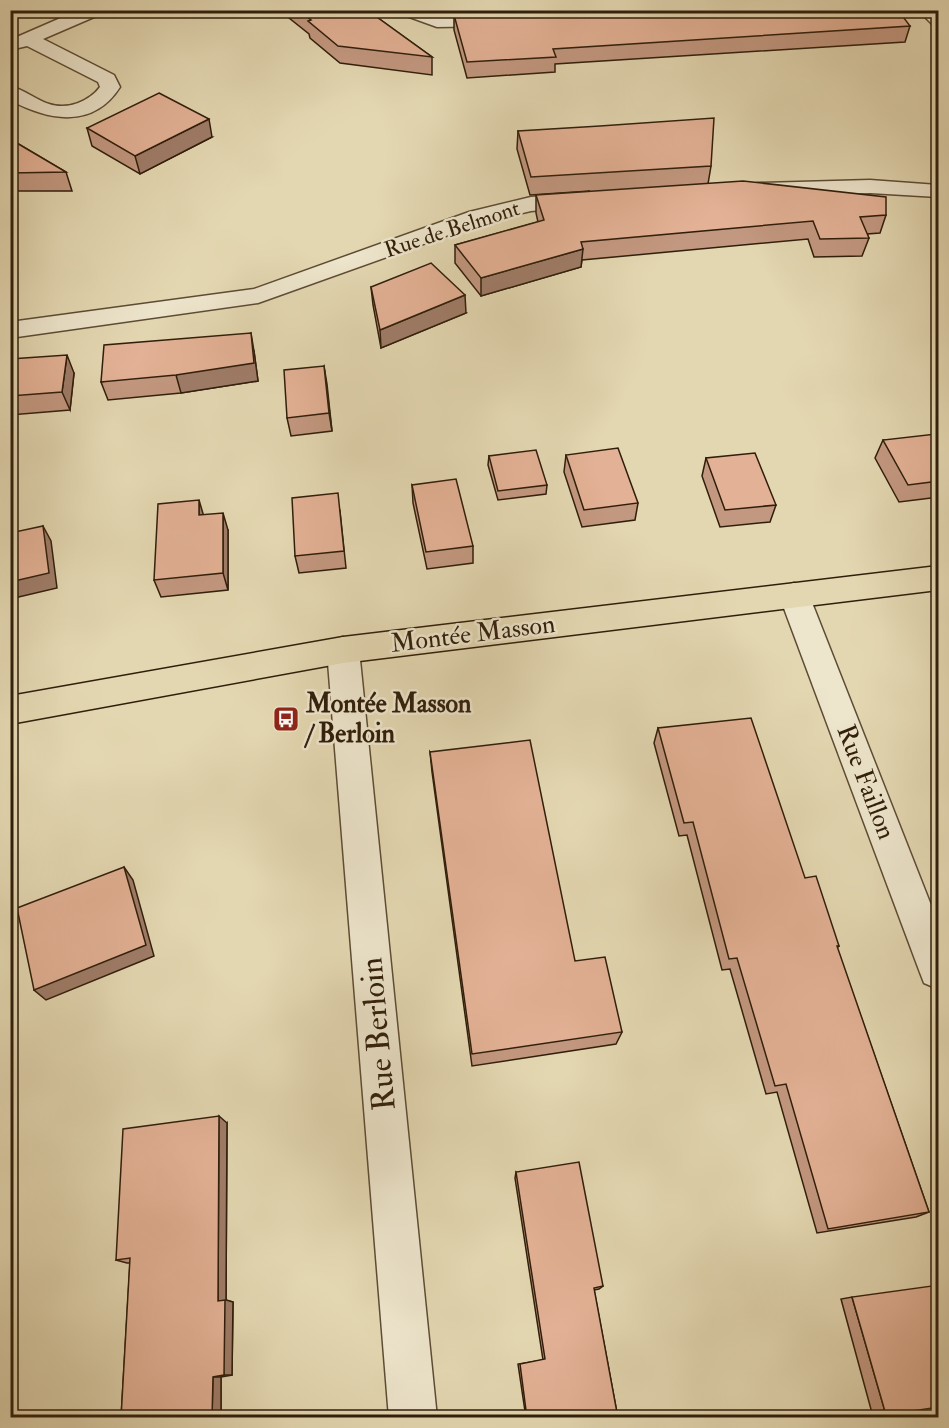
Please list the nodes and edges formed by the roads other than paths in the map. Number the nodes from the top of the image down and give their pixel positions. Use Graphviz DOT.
graph roads {
  1 [pos="95,10"];
  2 [pos="406,10"];
  3 [pos="927,10"];
  4 [pos="518,20"];
  5 [pos="939,20"];
  6 [pos="19,43"];
  7 [pos="10,92"];
  8 [pos="939,191"];
  9 [pos="740,192"];
  10 [pos="601,200"];
  11 [pos="10,330"];
  12 [pos="939,578"];
  13 [pos="794,595"];
  14 [pos="343,650"];
  15 [pos="10,710"];
  16 [pos="939,970"];
  17 [pos="413,1418"];
  1 -- 6 [label="street"];
  2 -- 4 [label="street"];
  3 -- 5 [label="street"];
  6 -- 7 [label="street"];
  8 -- 9 [label="street"];
  10 -- 11 [label="street, Rue de Belmont"];
  12 -- 13 [label="main road, Montée Masson"];
  13 -- 14 [label="main road, Montée Masson"];
  13 -- 16 [label="street, Rue Faillon"];
  14 -- 15 [label="main road, Montée Masson"];
  14 -- 17 [label="street, Rue Berloin"];
}
